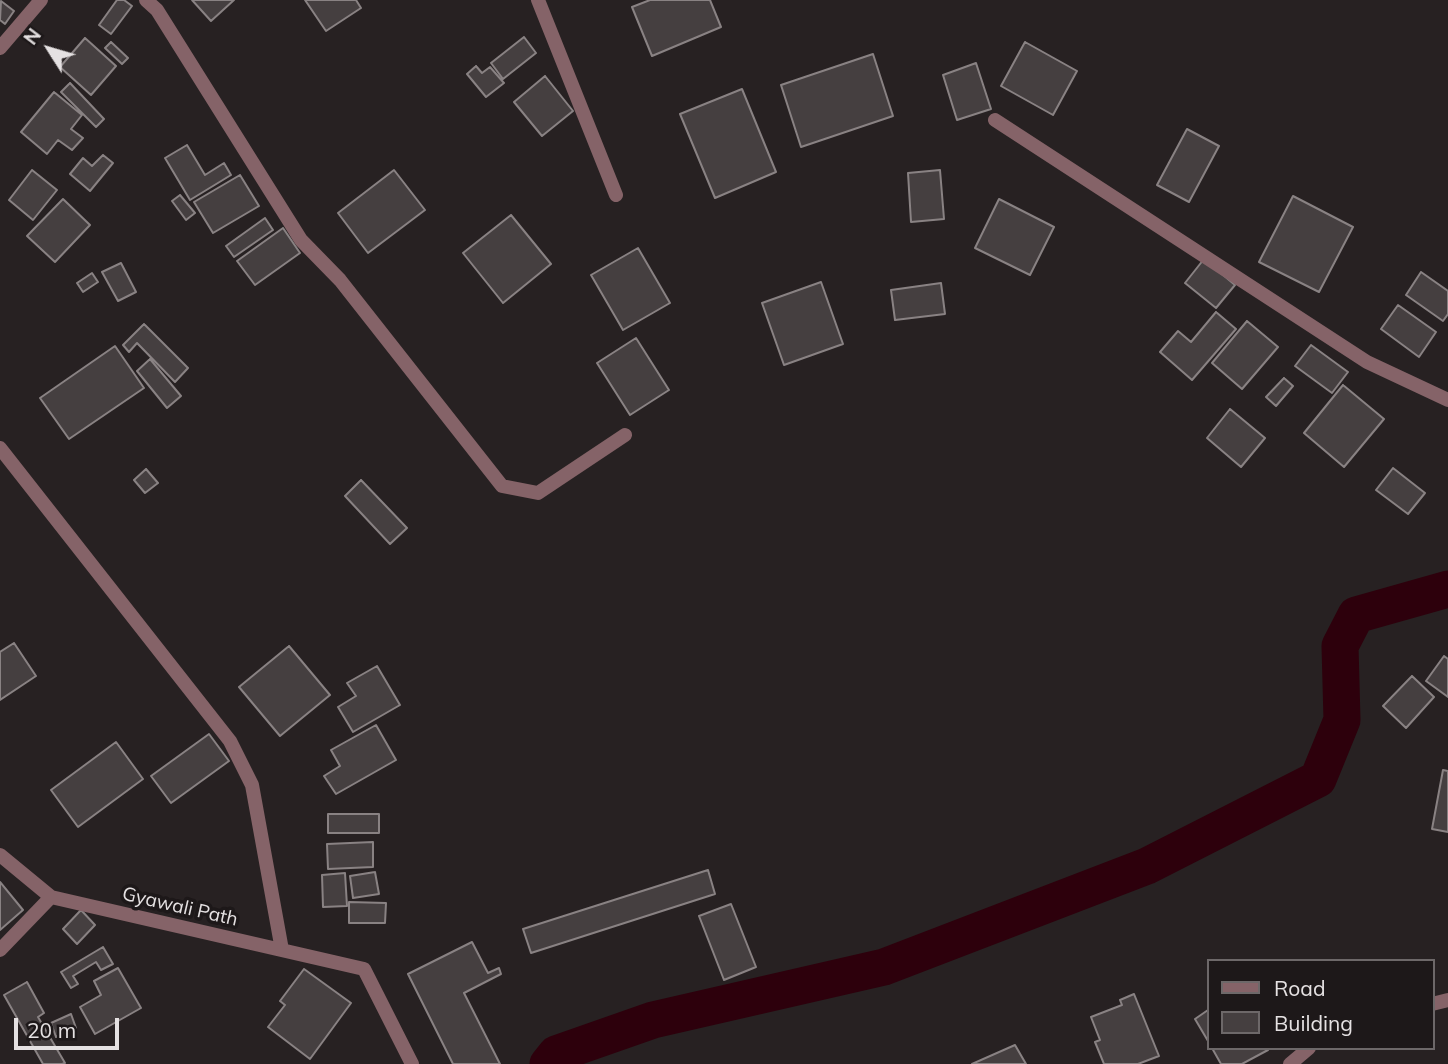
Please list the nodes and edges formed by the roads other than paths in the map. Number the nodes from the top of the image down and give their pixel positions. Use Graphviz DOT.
graph roads {
  1 [pos="41,0"];
  2 [pos="146,0"];
  3 [pos="538,0"];
  4 [pos="0,48"];
  5 [pos="995,120"];
  6 [pos="616,195"];
  7 [pos="1448,400"];
  8 [pos="625,435"];
  9 [pos="0,448"];
  10 [pos="0,855"];
  11 [pos="51,897"];
  12 [pos="0,950"];
  13 [pos="282,950"];
  14 [pos="1307,1050"];
  15 [pos="412,1064"];
  16 [pos="1290,1064"];
  1 -- 4 [label="street"];
  2 -- 8 [label="street"];
  3 -- 6 [label="street"];
  5 -- 7 [label="street"];
  9 -- 13 [label="street"];
  10 -- 11 [label="street, Gyawali Path"];
  11 -- 12 [label="street"];
  11 -- 13 [label="street, Gyawali Path"];
  13 -- 15 [label="street, Gyawali Path"];
  14 -- 16 [label="street"];
}
